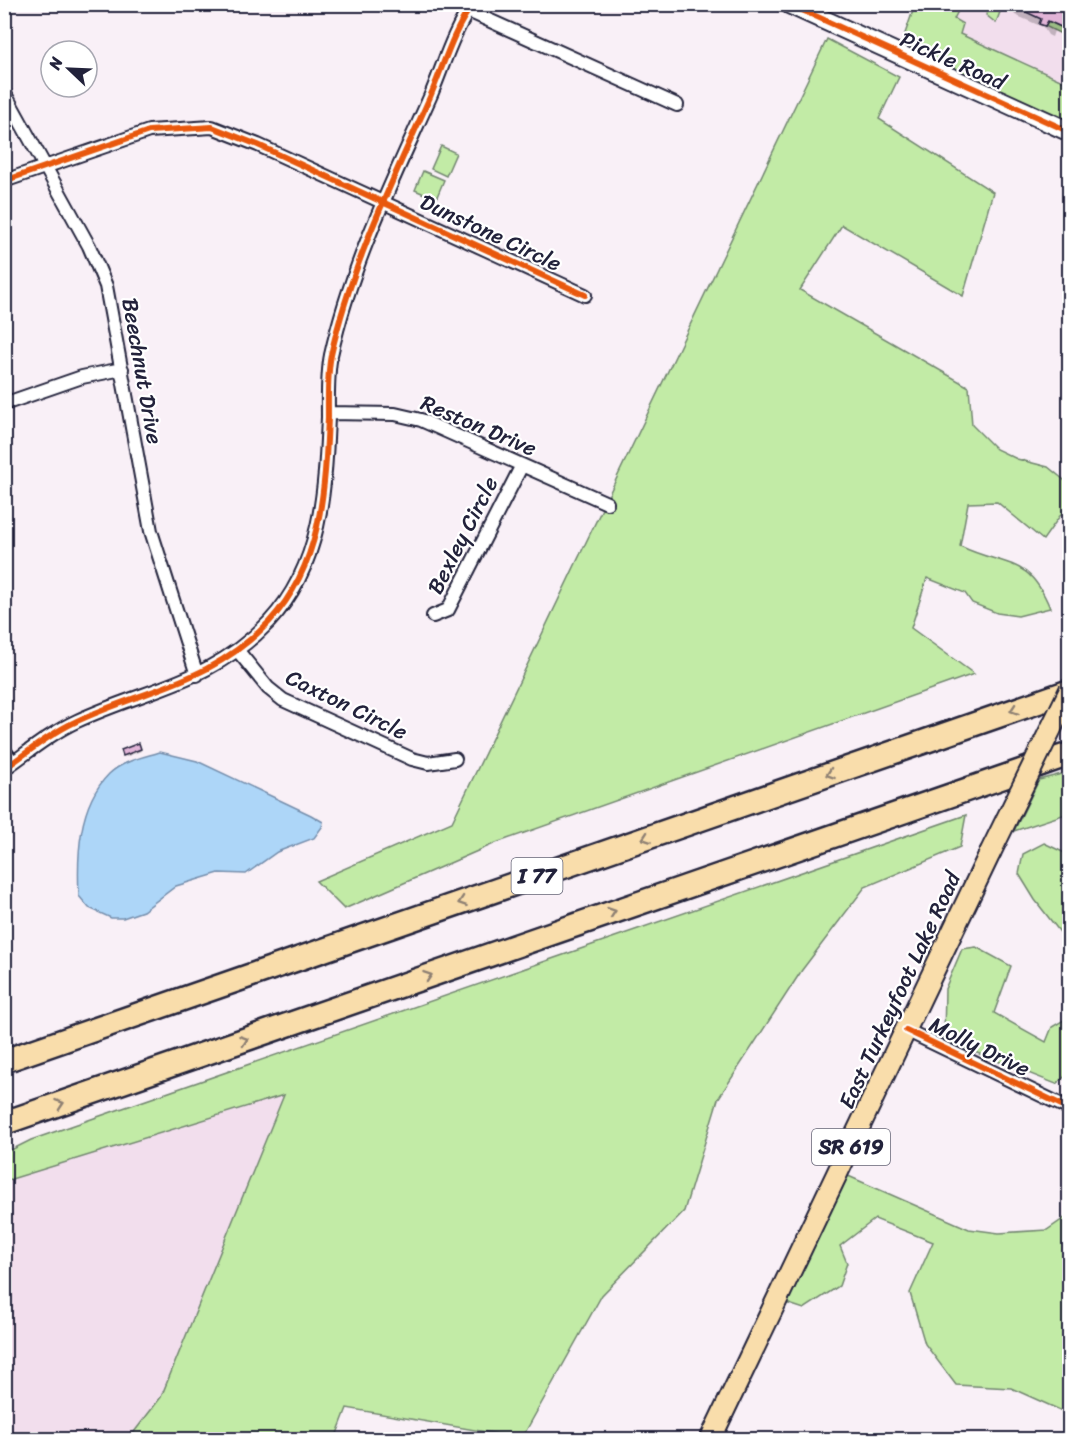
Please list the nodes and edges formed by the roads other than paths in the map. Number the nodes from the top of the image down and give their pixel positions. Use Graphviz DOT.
graph roads {
  1 [pos="453,4"];
  2 [pos="789,4"];
  3 [pos="469,7"];
  4 [pos="4,92"];
  5 [pos="677,105"];
  6 [pos="1070,132"];
  7 [pos="46,167"];
  8 [pos="4,181"];
  9 [pos="382,202"];
  10 [pos="585,295"];
  11 [pos="122,369"];
  12 [pos="4,404"];
  13 [pos="328,413"];
  14 [pos="522,465"];
  15 [pos="607,503"];
  16 [pos="433,616"];
  17 [pos="238,651"];
  18 [pos="197,675"];
  19 [pos="1070,691"];
  20 [pos="4,750"];
  21 [pos="1070,754"];
  22 [pos="455,759"];
  23 [pos="9,766"];
  24 [pos="906,1030"];
  25 [pos="4,1061"];
  26 [pos="1070,1109"];
  27 [pos="4,1123"];
  28 [pos="710,1440"];
  1 -- 3 [label="street"];
  2 -- 6 [label="street, Pickle Road"];
  3 -- 5 [label="street"];
  3 -- 9 [label="street"];
  4 -- 7 [label="street, Beechnut Drive"];
  7 -- 8 [label="street, Dunstone Circle"];
  7 -- 9 [label="street, Dunstone Circle"];
  7 -- 11 [label="street, Beechnut Drive"];
  9 -- 10 [label="street, Dunstone Circle"];
  9 -- 13 [label="street"];
  11 -- 12 [label="street"];
  11 -- 18 [label="street, Beechnut Drive"];
  13 -- 14 [label="street, Reston Drive"];
  13 -- 17 [label="street"];
  14 -- 15 [label="street, Reston Drive"];
  14 -- 16 [label="street, Bexley Circle"];
  17 -- 18 [label="street"];
  17 -- 22 [label="street, Caxton Circle"];
  18 -- 23 [label="street"];
  19 -- 24 [label="main road, East Turkeyfoot Lake Road / SR 619, bridge"];
  19 -- 25 [label="highway, I 77, one-way"];
  20 -- 23 [label="street"];
  27 -- 21 [label="highway, I 77, one-way"];
  24 -- 26 [label="street, Molly Drive"];
  24 -- 28 [label="main road, East Turkeyfoot Lake Road / SR 619"];
}
